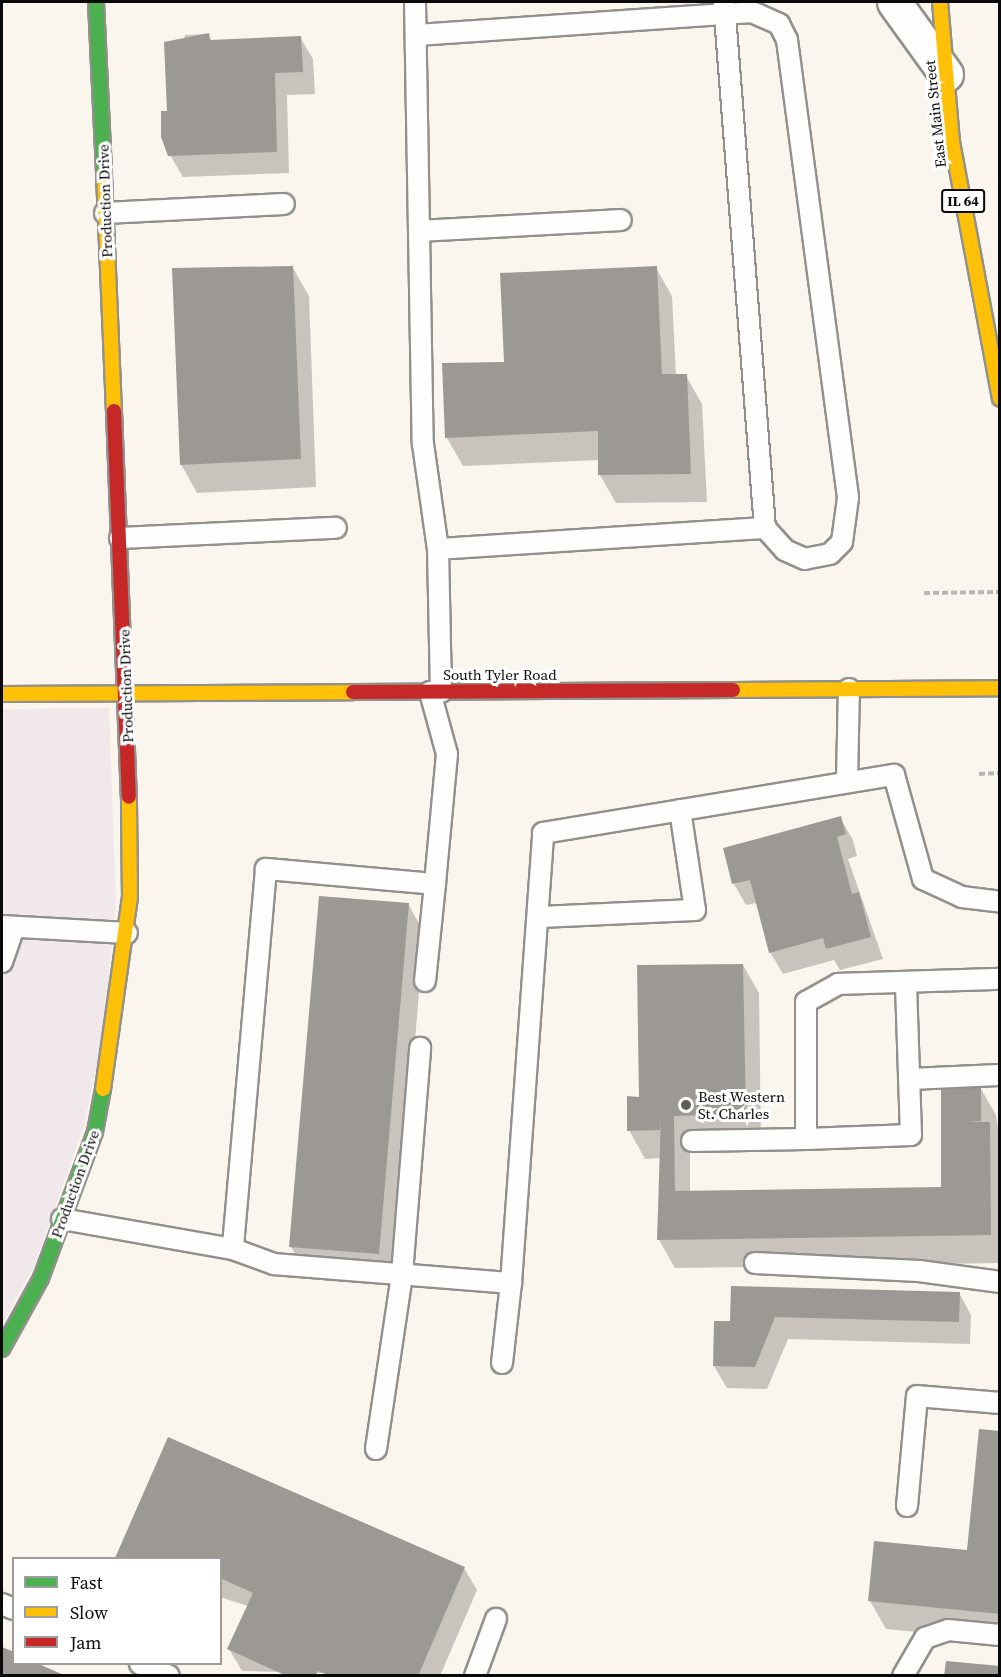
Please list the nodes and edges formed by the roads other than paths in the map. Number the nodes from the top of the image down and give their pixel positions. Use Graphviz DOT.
graph roads {
  1 [pos="96,2"];
  2 [pos="415,2"];
  3 [pos="894,2"];
  4 [pos="940,2"];
  5 [pos="724,7"];
  6 [pos="417,35"];
  7 [pos="946,74"];
  8 [pos="284,204"];
  9 [pos="105,213"];
  10 [pos="621,220"];
  11 [pos="419,231"];
  12 [pos="999,399"];
  13 [pos="336,528"];
  14 [pos="765,528"];
  15 [pos="120,538"];
  16 [pos="438,549"];
  17 [pos="999,688"];
  18 [pos="849,689"];
  19 [pos="435,692"];
  20 [pos="2,694"];
  21 [pos="127,694"];
  22 [pos="847,781"];
  23 [pos="680,810"];
  24 [pos="435,884"];
  25 [pos="999,902"];
  26 [pos="539,917"];
  27 [pos="8,927"];
  28 [pos="127,933"];
  29 [pos="2,962"];
  30 [pos="999,979"];
  31 [pos="425,981"];
  32 [pos="906,982"];
  33 [pos="420,1047"];
  34 [pos="999,1075"];
  35 [pos="909,1079"];
  36 [pos="806,1139"];
  37 [pos="692,1141"];
  38 [pos="62,1219"];
  39 [pos="233,1249"];
  40 [pos="754,1263"];
  41 [pos="402,1274"];
  42 [pos="999,1282"];
  43 [pos="511,1283"];
  44 [pos="2,1349"];
  45 [pos="502,1363"];
  46 [pos="999,1403"];
  47 [pos="376,1449"];
  48 [pos="907,1506"];
  49 [pos="496,1619"];
  50 [pos="999,1635"];
  51 [pos="142,1665"];
  52 [pos="169,1676"];
  53 [pos="476,1676"];
  54 [pos="903,1676"];
  1 -- 9 [label="street, Production Drive"];
  2 -- 6 [label="lane"];
  3 -- 7 [label="street"];
  4 -- 7 [label="street, East Main Street / IL 64"];
  5 -- 6 [label="lane"];
  5 -- 14 [label="lane"];
  5 -- 14 [label="lane"];
  6 -- 11 [label="lane"];
  7 -- 12 [label="street, East Main Street / IL 64"];
  8 -- 9 [label="lane"];
  9 -- 15 [label="street, Production Drive"];
  10 -- 11 [label="lane"];
  11 -- 16 [label="lane"];
  13 -- 15 [label="lane"];
  14 -- 16 [label="lane"];
  15 -- 21 [label="street, Production Drive"];
  16 -- 19 [label="lane"];
  17 -- 18 [label="street, South Tyler Road"];
  18 -- 19 [label="street, South Tyler Road"];
  18 -- 22 [label="lane"];
  19 -- 21 [label="street, South Tyler Road"];
  19 -- 24 [label="lane"];
  20 -- 21 [label="street, South Tyler Road"];
  21 -- 28 [label="street, Production Drive"];
  22 -- 23 [label="lane"];
  22 -- 25 [label="lane"];
  23 -- 26 [label="lane"];
  23 -- 26 [label="lane"];
  24 -- 31 [label="lane"];
  24 -- 39 [label="lane"];
  26 -- 43 [label="lane"];
  27 -- 28 [label="lane"];
  27 -- 29 [label="lane"];
  28 -- 38 [label="street, Production Drive"];
  30 -- 32 [label="lane"];
  32 -- 35 [label="lane"];
  32 -- 36 [label="lane"];
  33 -- 41 [label="lane"];
  34 -- 35 [label="lane"];
  35 -- 36 [label="lane"];
  36 -- 37 [label="lane"];
  38 -- 39 [label="lane"];
  38 -- 44 [label="street, Production Drive"];
  39 -- 41 [label="lane"];
  40 -- 42 [label="lane"];
  41 -- 43 [label="lane"];
  41 -- 47 [label="lane"];
  43 -- 45 [label="lane"];
  46 -- 48 [label="lane"];
  49 -- 53 [label="lane"];
  50 -- 54 [label="lane"];
  51 -- 52 [label="lane"];
}
